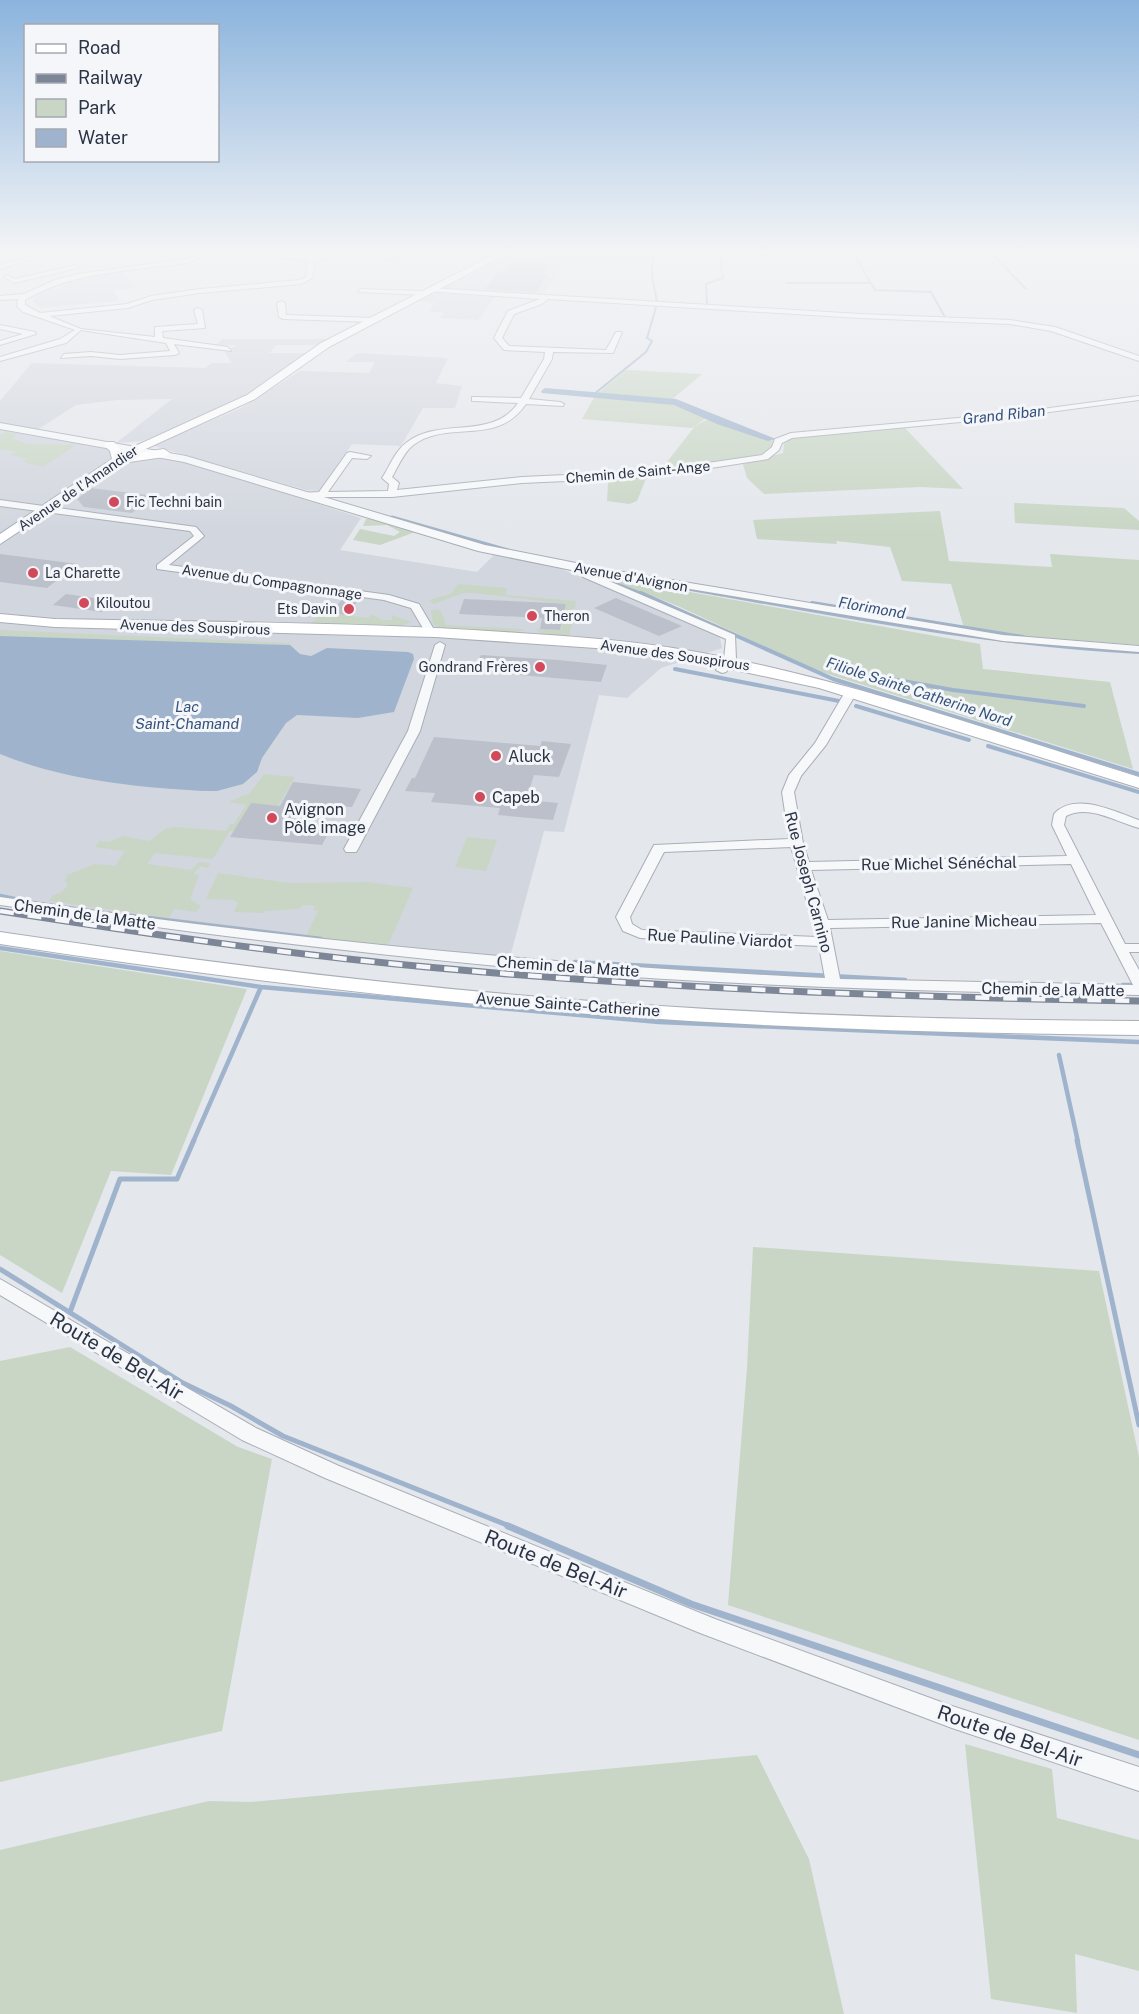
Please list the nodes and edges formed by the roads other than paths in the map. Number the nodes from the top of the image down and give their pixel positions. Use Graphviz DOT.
graph roads {
  1 [pos="43,346"];
  2 [pos="171,346"];
  3 [pos="206,346"];
  4 [pos="324,346"];
  5 [pos="505,346"];
  6 [pos="613,346"];
  7 [pos="1102,346"];
  8 [pos="228,349"];
  9 [pos="549,350"];
  10 [pos="2,356"];
  11 [pos="64,356"];
  12 [pos="1139,359"];
  13 [pos="1139,398"];
  14 [pos="475,399"];
  15 [pos="524,401"];
  16 [pos="560,404"];
  17 [pos="0,426"];
  18 [pos="110,445"];
  19 [pos="135,449"];
  20 [pos="164,453"];
  21 [pos="367,456"];
  22 [pos="118,460"];
  23 [pos="322,494"];
  24 [pos="392,494"];
  25 [pos="304,495"];
  26 [pos="0,504"];
  27 [pos="44,509"];
  28 [pos="0,540"];
  29 [pos="581,568"];
  30 [pos="0,618"];
  31 [pos="0,625"];
  32 [pos="436,638"];
  33 [pos="1139,649"];
  34 [pos="726,666"];
  35 [pos="850,695"];
  36 [pos="1139,783"];
  37 [pos="1139,824"];
  38 [pos="796,843"];
  39 [pos="351,849"];
  40 [pos="1074,860"];
  41 [pos="804,866"];
  42 [pos="0,901"];
  43 [pos="1105,919"];
  44 [pos="822,924"];
  45 [pos="0,938"];
  46 [pos="825,941"];
  47 [pos="1120,948"];
  48 [pos="1139,948"];
  49 [pos="833,982"];
  50 [pos="1139,984"];
  51 [pos="1139,990"];
  52 [pos="1139,1028"];
  53 [pos="0,1286"];
  54 [pos="1139,1779"];
  1 -- 10 [label="street"];
  2 -- 11 [label="street"];
  3 -- 8 [label="street"];
  4 -- 19 [label="main road, Avenue de l'Amandier"];
  5 -- 9 [label="street"];
  6 -- 9 [label="street"];
  7 -- 12 [label="street"];
  9 -- 15 [label="street"];
  13 -- 24 [label="street, Chemin de Saint-Ange"];
  14 -- 15 [label="street"];
  15 -- 16 [label="street"];
  15 -- 24 [label="street"];
  17 -- 18 [label="street, Avenue d'Avignon"];
  18 -- 19 [label="street, Avenue d'Avignon"];
  18 -- 22 [label="main road"];
  19 -- 20 [label="street, Avenue d'Avignon"];
  19 -- 22 [label="main road, Avenue de l'Amandier"];
  20 -- 22 [label="main road"];
  20 -- 25 [label="street, Avenue d'Avignon"];
  21 -- 23 [label="street"];
  22 -- 27 [label="main road, Avenue de l'Amandier"];
  23 -- 24 [label="street, Chemin de Saint-Ange"];
  23 -- 25 [label="street, Chemin de Saint-Ange"];
  25 -- 29 [label="street, Avenue d'Avignon"];
  26 -- 27 [label="street"];
  27 -- 28 [label="main road, Avenue de l'Amandier"];
  27 -- 32 [label="street, Avenue du Compagnonnage"];
  29 -- 33 [label="street, Avenue d'Avignon"];
  29 -- 34 [label="street"];
  30 -- 32 [label="main road, Avenue des Souspirous"];
  31 -- 32 [label="main road, Avenue des Souspirous"];
  32 -- 34 [label="main road, Avenue des Souspirous"];
  32 -- 39 [label="street"];
  34 -- 35 [label="main road, Avenue des Souspirous"];
  35 -- 36 [label="main road, Avenue des Souspirous"];
  35 -- 38 [label="street, Rue Joseph Carnino"];
  37 -- 40 [label="street"];
  38 -- 41 [label="street, Rue Joseph Carnino"];
  38 -- 46 [label="street, Rue Pauline Viardot"];
  40 -- 41 [label="street, Rue Michel Sénéchal"];
  40 -- 43 [label="street"];
  41 -- 44 [label="street, Rue Joseph Carnino"];
  42 -- 49 [label="street, Chemin de la Matte"];
  43 -- 44 [label="street, Rue Janine Micheau"];
  43 -- 47 [label="street"];
  44 -- 46 [label="street, Rue Joseph Carnino"];
  45 -- 52 [label="main road, Avenue Sainte-Catherine"];
  46 -- 49 [label="street, Rue Joseph Carnino"];
  47 -- 48 [label="street"];
  47 -- 50 [label="street"];
  49 -- 51 [label="street, Chemin de la Matte"];
  53 -- 54 [label="street, Route de Bel-Air"];
}
